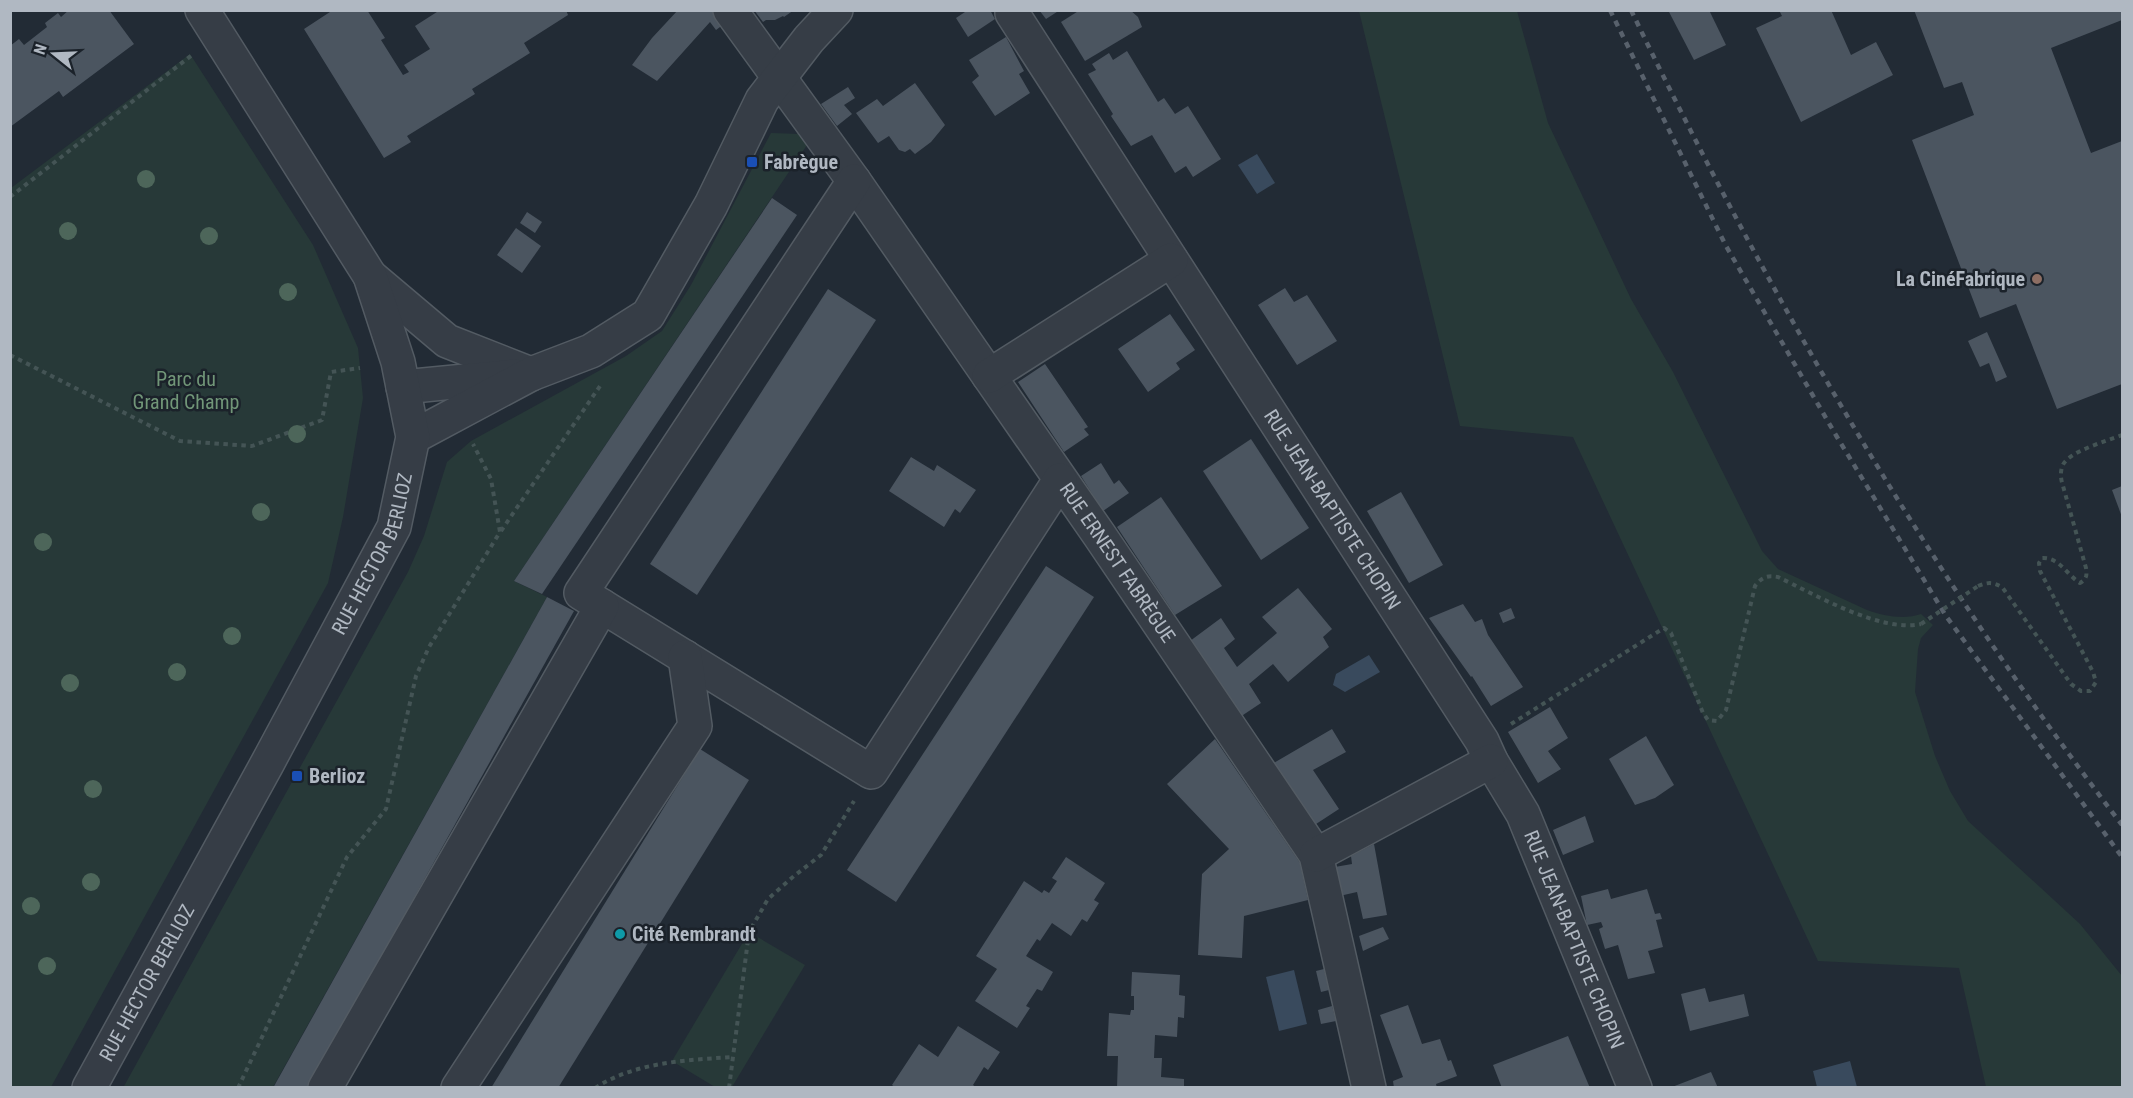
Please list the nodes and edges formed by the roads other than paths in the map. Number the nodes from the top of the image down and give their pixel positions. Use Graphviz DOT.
graph roads {
  1 [pos="730,10"];
  2 [pos="836,10"];
  3 [pos="1012,13"];
  4 [pos="210,23"];
  5 [pos="778,79"];
  6 [pos="854,181"];
  7 [pos="1171,260"];
  8 [pos="370,276"];
  9 [pos="531,374"];
  10 [pos="989,376"];
  11 [pos="403,387"];
  12 [pos="413,437"];
  13 [pos="1060,480"];
  14 [pos="602,606"];
  15 [pos="685,657"];
  16 [pos="1486,751"];
  17 [pos="1316,855"];
  18 [pos="89,1088"];
  19 [pos="325,1088"];
  20 [pos="458,1088"];
  21 [pos="1369,1088"];
  22 [pos="1635,1088"];
  1 -- 5 [label="street, RUE ERNEST FABRÈGUE"];
  2 -- 5 [label="street"];
  3 -- 7 [label="street, RUE JEAN-BAPTISTE CHOPIN"];
  4 -- 8 [label="street, RUE HECTOR BERLIOZ"];
  5 -- 6 [label="street, RUE ERNEST FABRÈGUE"];
  5 -- 9 [label="street"];
  6 -- 10 [label="street, RUE ERNEST FABRÈGUE"];
  6 -- 14 [label="street"];
  7 -- 10 [label="street"];
  7 -- 16 [label="street, RUE JEAN-BAPTISTE CHOPIN"];
  8 -- 9 [label="street"];
  8 -- 11 [label="street, RUE HECTOR BERLIOZ"];
  9 -- 11 [label="street"];
  9 -- 12 [label="street"];
  10 -- 13 [label="street, RUE ERNEST FABRÈGUE"];
  11 -- 12 [label="street, RUE HECTOR BERLIOZ"];
  12 -- 18 [label="street, RUE HECTOR BERLIOZ"];
  13 -- 15 [label="street"];
  13 -- 17 [label="street, RUE ERNEST FABRÈGUE"];
  14 -- 15 [label="street"];
  14 -- 19 [label="street"];
  15 -- 20 [label="street"];
  16 -- 17 [label="street"];
  16 -- 22 [label="street, RUE JEAN-BAPTISTE CHOPIN"];
  17 -- 21 [label="street, RUE ERNEST FABRÈGUE"];
}
